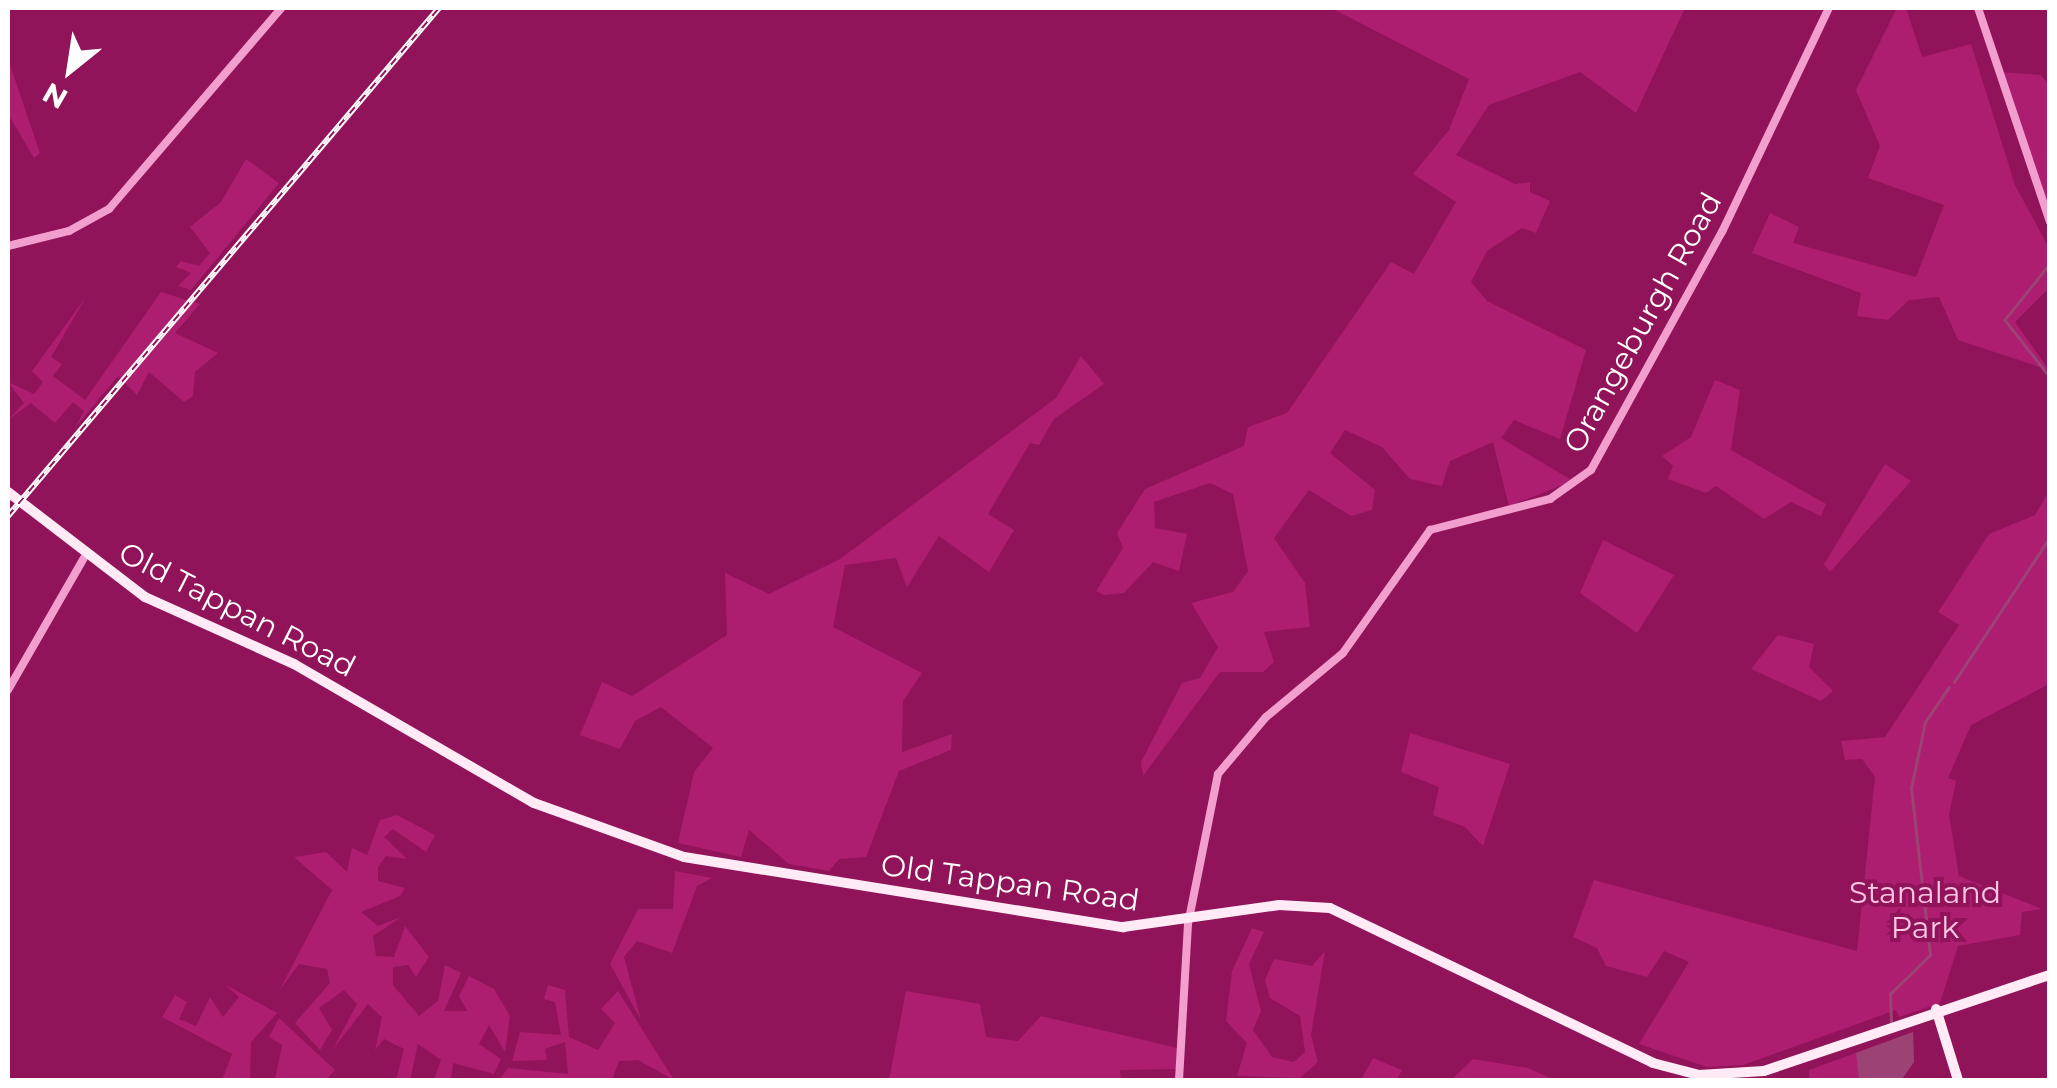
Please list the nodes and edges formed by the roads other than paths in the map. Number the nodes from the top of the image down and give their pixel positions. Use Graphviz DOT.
graph roads {
  1 [pos="281,8"];
  2 [pos="1829,8"];
  3 [pos="1978,8"];
  4 [pos="2050,222"];
  5 [pos="8,246"];
  6 [pos="8,492"];
  7 [pos="84,558"];
  8 [pos="8,690"];
  9 [pos="1188,924"];
  10 [pos="2050,974"];
  11 [pos="1936,1009"];
  12 [pos="1180,1080"];
  13 [pos="1958,1080"];
  1 -- 5 [label="street"];
  2 -- 9 [label="street, Orangeburgh Road"];
  3 -- 4 [label="street"];
  6 -- 7 [label="main road, Old Tappan Road"];
  7 -- 8 [label="street"];
  7 -- 9 [label="main road, Old Tappan Road"];
  9 -- 11 [label="main road, Old Tappan Road"];
  9 -- 12 [label="street, Orangeburgh Road"];
  10 -- 11 [label="main road, Old Tappan Road"];
  11 -- 13 [label="main road"];
}
